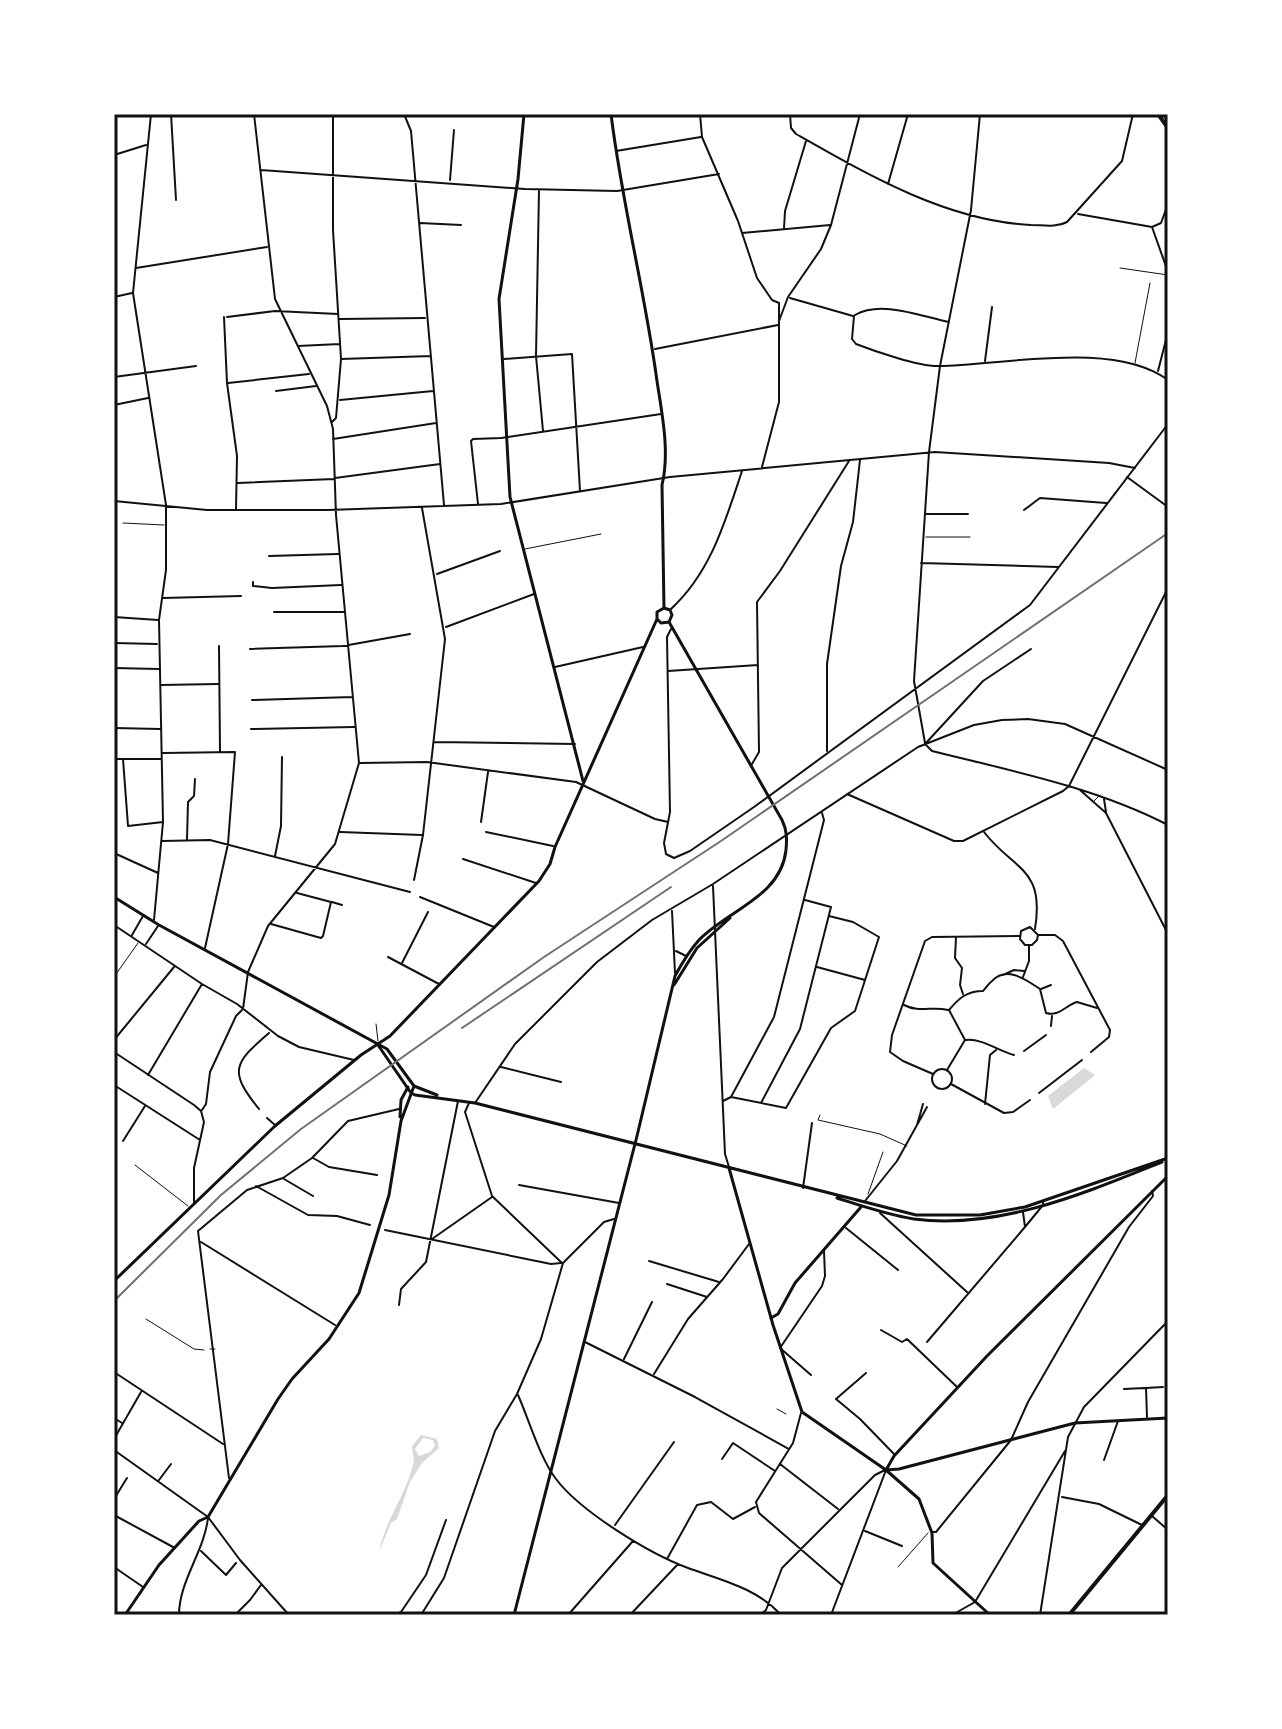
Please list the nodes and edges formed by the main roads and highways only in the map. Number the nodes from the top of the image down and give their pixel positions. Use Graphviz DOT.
graph roads {
  1 [pos="524,114"];
  2 [pos="611,114"];
  3 [pos="1161,114"];
  4 [pos="1167,123"];
  5 [pos="664,608"];
  6 [pos="657,619"];
  7 [pos="669,622"];
  8 [pos="584,785"];
  9 [pos="114,897"];
  10 [pos="716,928"];
  11 [pos="670,994"];
  12 [pos="378,1045"];
  13 [pos="413,1085"];
  14 [pos="407,1088"];
  15 [pos="411,1093"];
  16 [pos="440,1096"];
  17 [pos="401,1121"];
  18 [pos="634,1145"];
  19 [pos="1168,1159"];
  20 [pos="729,1168"];
  21 [pos="1168,1176"];
  22 [pos="863,1204"];
  23 [pos="1024,1209"];
  24 [pos="114,1281"];
  25 [pos="771,1318"];
  26 [pos="1168,1418"];
  27 [pos="886,1470"];
  28 [pos="1168,1495"];
  29 [pos="125,1615"];
  30 [pos="514,1615"];
  31 [pos="990,1615"];
  32 [pos="1069,1615"];
  1 -- 8 [label="main road"];
  2 -- 5 [label="main road"];
  3 -- 4 [label="main road"];
  5 -- 6 [label="main road"];
  5 -- 7 [label="main road"];
  6 -- 7 [label="main road"];
  6 -- 8 [label="main road"];
  7 -- 10 [label="main road"];
  8 -- 12 [label="main road"];
  9 -- 12 [label="main road"];
  10 -- 11 [label="main road"];
  10 -- 11 [label="main road"];
  11 -- 18 [label="main road"];
  12 -- 13 [label="main road"];
  12 -- 14 [label="main road"];
  12 -- 24 [label="main road"];
  13 -- 14 [label="main road"];
  13 -- 15 [label="main road"];
  13 -- 16 [label="main road"];
  14 -- 15 [label="main road"];
  14 -- 17 [label="main road"];
  15 -- 16 [label="main road"];
  15 -- 17 [label="main road"];
  16 -- 18 [label="main road"];
  17 -- 29 [label="main road"];
  18 -- 20 [label="main road"];
  18 -- 30 [label="main road"];
  19 -- 23 [label="main road"];
  20 -- 22 [label="main road"];
  20 -- 25 [label="main road"];
  21 -- 27 [label="main road"];
  22 -- 23 [label="main road"];
  22 -- 23 [label="main road"];
  22 -- 25 [label="main road"];
  25 -- 27 [label="main road"];
  26 -- 27 [label="main road"];
  27 -- 31 [label="main road"];
  28 -- 32 [label="main road"];
}
